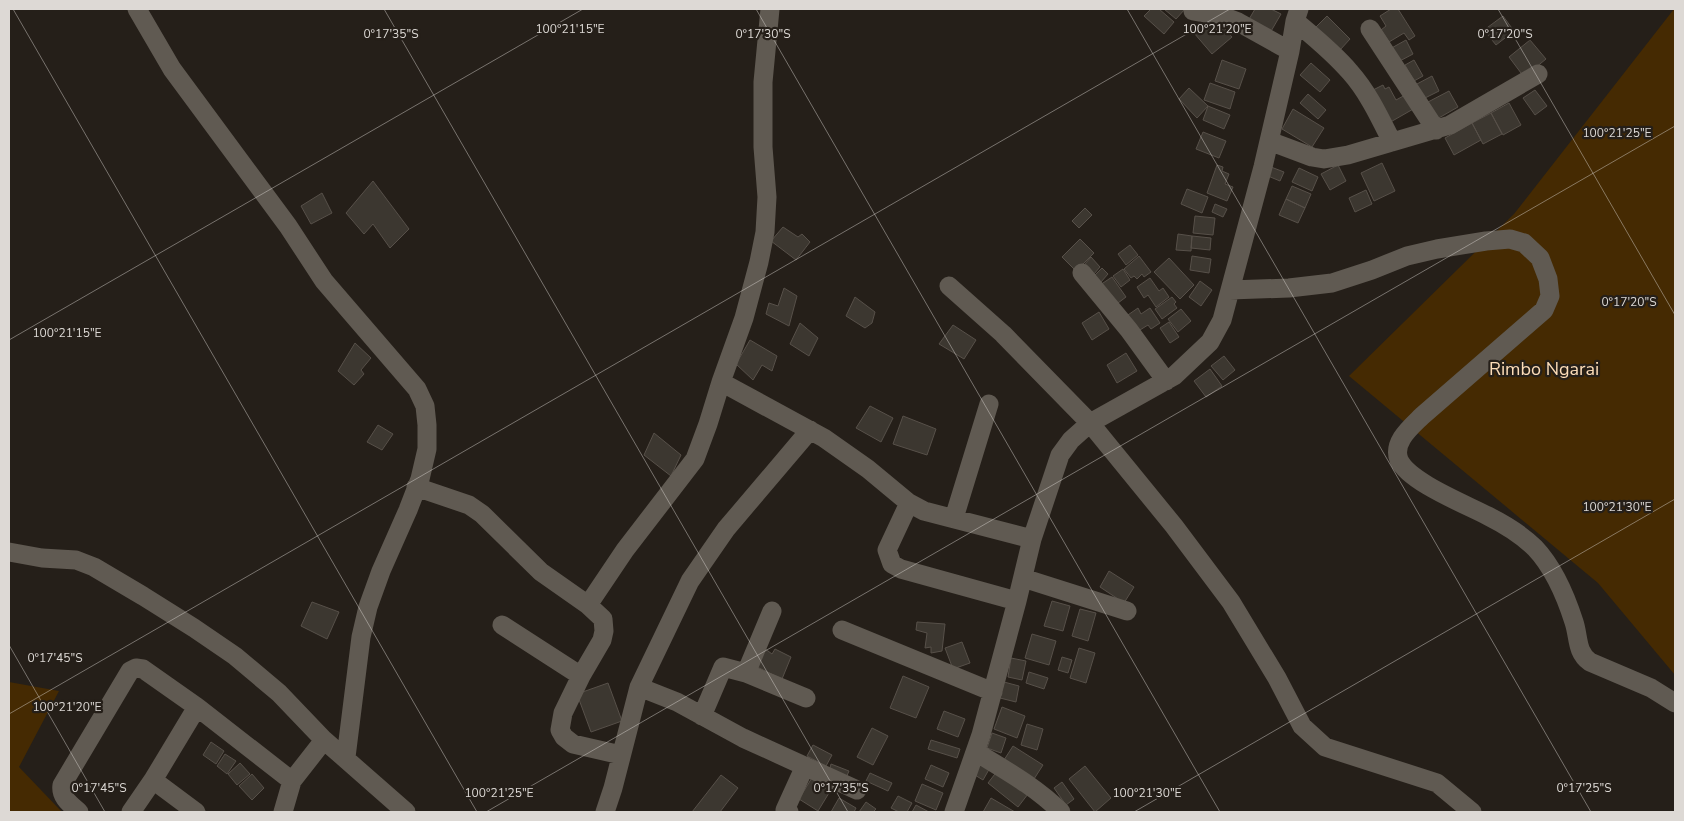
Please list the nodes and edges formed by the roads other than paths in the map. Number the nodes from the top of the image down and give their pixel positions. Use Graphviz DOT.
graph roads {
  1 [pos="137,9"];
  2 [pos="770,9"];
  3 [pos="1193,10"];
  4 [pos="1297,15"];
  5 [pos="1370,29"];
  6 [pos="1290,51"];
  7 [pos="1538,74"];
  8 [pos="1436,130"];
  9 [pos="1269,141"];
  10 [pos="1392,142"];
  11 [pos="1082,273"];
  12 [pos="949,286"];
  13 [pos="1230,290"];
  14 [pos="1166,381"];
  15 [pos="721,382"];
  16 [pos="989,404"];
  17 [pos="1090,423"];
  18 [pos="810,430"];
  19 [pos="416,487"];
  20 [pos="909,503"];
  21 [pos="954,518"];
  22 [pos="1032,539"];
  23 [pos="9,552"];
  24 [pos="1023,578"];
  25 [pos="1017,601"];
  26 [pos="588,605"];
  27 [pos="772,611"];
  28 [pos="1127,611"];
  29 [pos="502,625"];
  30 [pos="842,630"];
  31 [pos="746,673"];
  32 [pos="581,676"];
  33 [pos="639,687"];
  34 [pos="993,692"];
  35 [pos="806,698"];
  36 [pos="1675,703"];
  37 [pos="197,707"];
  38 [pos="702,716"];
  39 [pos="324,740"];
  40 [pos="976,752"];
  41 [pos="621,755"];
  42 [pos="346,757"];
  43 [pos="805,766"];
  44 [pos="153,780"];
  45 [pos="292,781"];
  46 [pos="857,790"];
  47 [pos="78,812"];
  48 [pos="131,812"];
  49 [pos="196,812"];
  50 [pos="283,812"];
  51 [pos="406,812"];
  52 [pos="605,812"];
  53 [pos="788,812"];
  54 [pos="954,812"];
  55 [pos="1061,812"];
  56 [pos="1472,812"];
  1 -- 19 [label="street"];
  2 -- 15 [label="street"];
  3 -- 6 [label="street"];
  4 -- 6 [label="street"];
  4 -- 10 [label="street"];
  5 -- 8 [label="street"];
  6 -- 9 [label="street"];
  7 -- 8 [label="street"];
  8 -- 10 [label="street"];
  9 -- 10 [label="street"];
  9 -- 13 [label="street"];
  11 -- 14 [label="street"];
  12 -- 17 [label="street"];
  13 -- 14 [label="street"];
  13 -- 36 [label="street"];
  14 -- 17 [label="street"];
  15 -- 18 [label="street"];
  15 -- 26 [label="street"];
  16 -- 21 [label="street"];
  17 -- 22 [label="street"];
  17 -- 56 [label="street"];
  18 -- 20 [label="street"];
  18 -- 33 [label="street"];
  19 -- 26 [label="street"];
  19 -- 42 [label="street"];
  20 -- 21 [label="street"];
  20 -- 25 [label="street"];
  21 -- 22 [label="street"];
  22 -- 24 [label="street"];
  23 -- 39 [label="street"];
  24 -- 25 [label="street"];
  24 -- 28 [label="street"];
  25 -- 34 [label="street"];
  26 -- 32 [label="street"];
  27 -- 31 [label="street"];
  29 -- 32 [label="street"];
  30 -- 34 [label="street"];
  31 -- 35 [label="street"];
  31 -- 38 [label="street"];
  32 -- 41 [label="street"];
  33 -- 38 [label="street"];
  33 -- 41 [label="street"];
  34 -- 40 [label="street"];
  37 -- 44 [label="street"];
  37 -- 45 [label="street"];
  37 -- 47 [label="street"];
  38 -- 43 [label="street"];
  39 -- 42 [label="street"];
  39 -- 45 [label="street"];
  40 -- 54 [label="street"];
  40 -- 55 [label="street"];
  41 -- 52 [label="street"];
  42 -- 51 [label="street"];
  43 -- 46 [label="street"];
  43 -- 53 [label="street"];
  44 -- 48 [label="street"];
  44 -- 49 [label="street"];
  45 -- 50 [label="street"];
}
